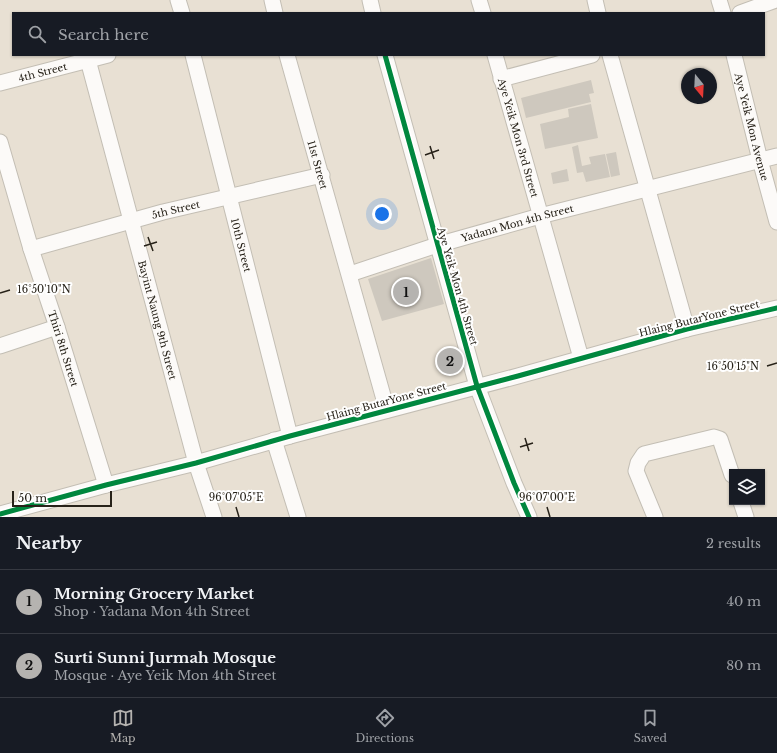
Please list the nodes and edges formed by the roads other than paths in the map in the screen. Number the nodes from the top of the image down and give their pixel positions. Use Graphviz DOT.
graph roads {
  1 [pos="178,0"];
  2 [pos="272,0"];
  3 [pos="370,0"];
  4 [pos="479,0"];
  5 [pos="595,0"];
  6 [pos="719,0"];
  7 [pos="776,0"];
  8 [pos="182,12"];
  9 [pos="275,12"];
  10 [pos="373,12"];
  11 [pos="482,12"];
  12 [pos="598,12"];
  13 [pos="723,12"];
  14 [pos="743,12"];
  15 [pos="104,56"];
  16 [pos="192,56"];
  17 [pos="287,56"];
  18 [pos="385,56"];
  19 [pos="494,56"];
  20 [pos="588,56"];
  21 [pos="610,56"];
  22 [pos="734,56"];
  23 [pos="88,60"];
  24 [pos="502,79"];
  25 [pos="0,83"];
  26 [pos="0,142"];
  27 [pos="777,156"];
  28 [pos="760,160"];
  29 [pos="322,175"];
  30 [pos="648,188"];
  31 [pos="6,190"];
  32 [pos="229,197"];
  33 [pos="540,216"];
  34 [pos="131,221"];
  35 [pos="777,222"];
  36 [pos="437,245"];
  37 [pos="31,249"];
  38 [pos="350,274"];
  39 [pos="777,308"];
  40 [pos="57,327"];
  41 [pos="687,329"];
  42 [pos="0,346"];
  43 [pos="581,358"];
  44 [pos="477,386"];
  45 [pos="387,410"];
  46 [pos="290,436"];
  47 [pos="274,440"];
  48 [pos="196,463"];
  49 [pos="730,469"];
  50 [pos="106,485"];
  51 [pos="742,505"];
  52 [pos="0,514"];
  53 [pos="214,517"];
  54 [pos="298,517"];
  55 [pos="529,517"];
  56 [pos="655,517"];
  57 [pos="746,517"];
  1 -- 8 [label="street"];
  2 -- 9 [label="street"];
  3 -- 10 [label="street"];
  4 -- 11 [label="street"];
  5 -- 12 [label="street"];
  6 -- 13 [label="street"];
  7 -- 14 [label="street"];
  15 -- 23 [label="street, 4th Street"];
  16 -- 32 [label="street, 10th Street"];
  17 -- 29 [label="street, 11st Street"];
  18 -- 36 [label="street, Aye Yeik Mon 4th Street"];
  19 -- 24 [label="street, Aye Yeik Mon 3rd Street"];
  20 -- 24 [label="street"];
  21 -- 30 [label="street"];
  22 -- 28 [label="street, Aye Yeik Mon Avenue"];
  23 -- 25 [label="street, 4th Street"];
  23 -- 34 [label="street, Bayint Naung 9th Street"];
  24 -- 33 [label="street, Aye Yeik Mon 3rd Street"];
  26 -- 31 [label="street, Thiri 8th Street"];
  27 -- 28 [label="street, Yadana Mon 4th Street"];
  28 -- 30 [label="street, Yadana Mon 4th Street"];
  28 -- 35 [label="street, Aye Yeik Mon Avenue"];
  29 -- 32 [label="street, 5th Street"];
  29 -- 38 [label="street, 11st Street"];
  30 -- 33 [label="street, Yadana Mon 4th Street"];
  30 -- 41 [label="street"];
  31 -- 37 [label="street, Thiri 8th Street"];
  32 -- 34 [label="street, 5th Street"];
  32 -- 46 [label="street, 10th Street"];
  33 -- 36 [label="street, Yadana Mon 4th Street"];
  33 -- 43 [label="street, Aye Yeik Mon 3rd Street"];
  34 -- 37 [label="street, 5th Street"];
  34 -- 48 [label="street, Bayint Naung 9th Street"];
  36 -- 38 [label="street, Yadana Mon 4th Street"];
  36 -- 44 [label="street, Aye Yeik Mon 4th Street"];
  37 -- 40 [label="street, Thiri 8th Street"];
  38 -- 45 [label="street"];
  39 -- 41 [label="street, Hlaing ButarYone Street"];
  40 -- 42 [label="street"];
  40 -- 50 [label="street, Thiri 8th Street"];
  41 -- 43 [label="street, Hlaing ButarYone Street"];
  43 -- 44 [label="street, Hlaing ButarYone Street"];
  44 -- 45 [label="street, Hlaing ButarYone Street"];
  44 -- 55 [label="street, Aye Yeik Mon 4th Street"];
  45 -- 46 [label="street, Hlaing ButarYone Street"];
  46 -- 47 [label="street, Hlaing ButarYone Street"];
  47 -- 48 [label="street, Hlaing ButarYone Street"];
  47 -- 54 [label="street"];
  48 -- 50 [label="street, Hlaing ButarYone Street"];
  48 -- 53 [label="street, Bayint Naung 9th Street"];
  49 -- 56 [label="street"];
  50 -- 52 [label="street, Hlaing ButarYone Street"];
  51 -- 57 [label="street"];
}
